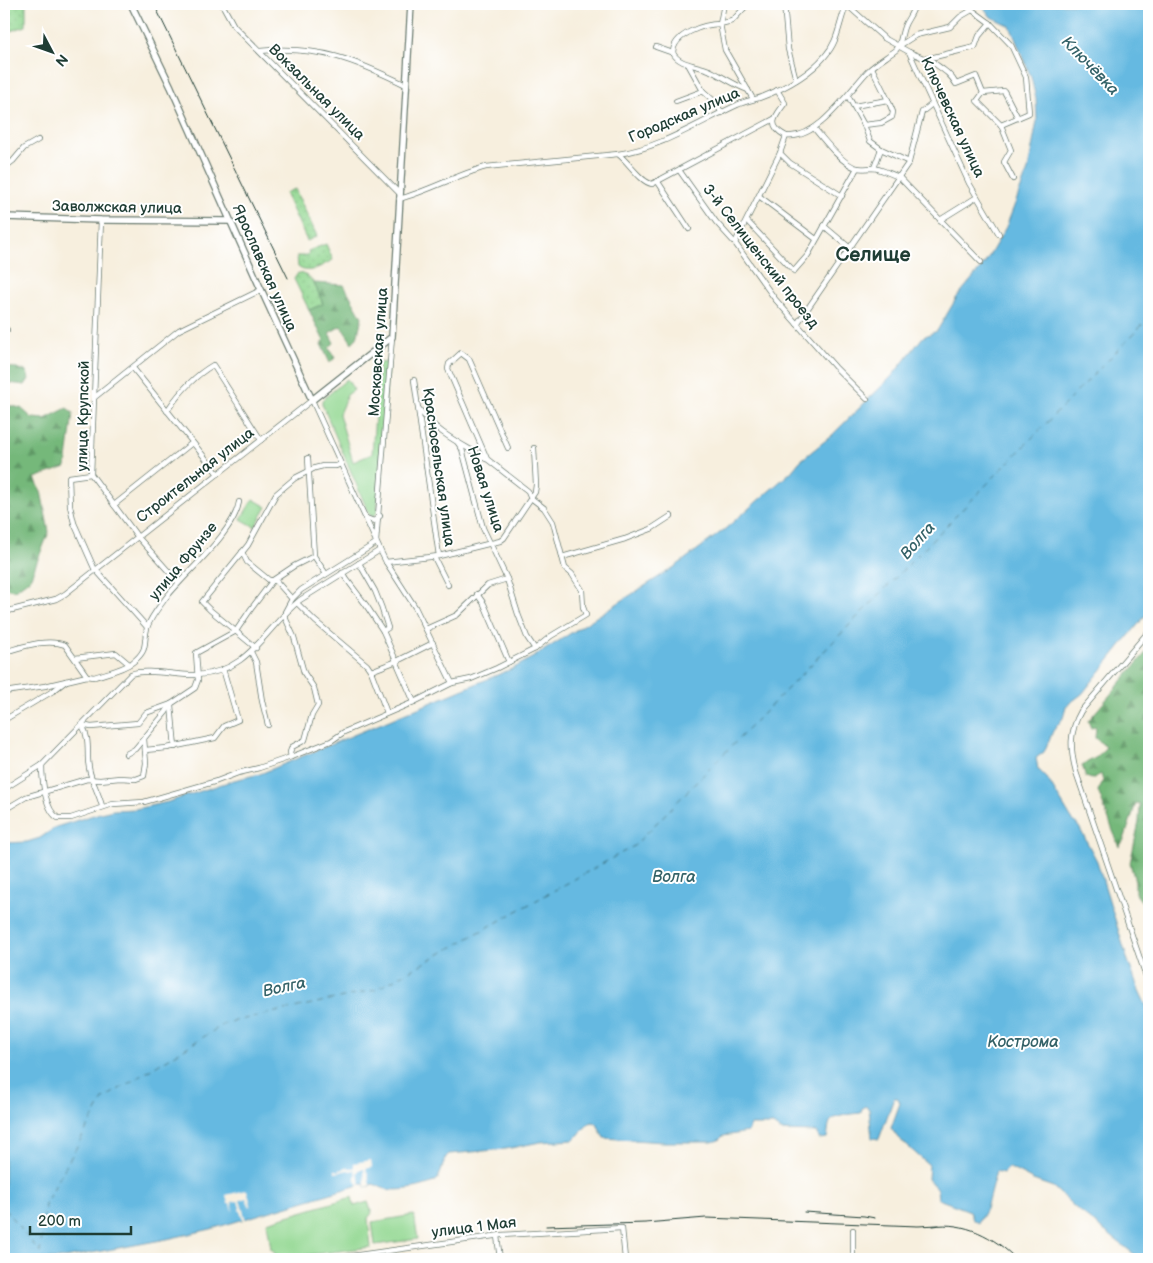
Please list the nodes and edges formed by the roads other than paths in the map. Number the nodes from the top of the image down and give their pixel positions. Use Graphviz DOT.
graph roads {
  1 [pos="131,4"];
  2 [pos="222,4"];
  3 [pos="411,4"];
  4 [pos="724,4"];
  5 [pos="748,4"];
  6 [pos="784,4"];
  7 [pos="846,4"];
  8 [pos="921,4"];
  9 [pos="964,4"];
  10 [pos="914,6"];
  11 [pos="972,10"];
  12 [pos="990,23"];
  13 [pos="720,24"];
  14 [pos="656,47"];
  15 [pos="899,47"];
  16 [pos="260,51"];
  17 [pos="909,52"];
  18 [pos="673,53"];
  19 [pos="928,59"];
  20 [pos="688,64"];
  21 [pos="872,68"];
  22 [pos="796,80"];
  23 [pos="406,85"];
  24 [pos="749,90"];
  25 [pos="777,90"];
  26 [pos="703,91"];
  27 [pos="983,93"];
  28 [pos="848,96"];
  29 [pos="753,99"];
  30 [pos="888,100"];
  31 [pos="676,101"];
  32 [pos="932,104"];
  33 [pos="854,106"];
  34 [pos="722,112"];
  35 [pos="1018,118"];
  36 [pos="774,119"];
  37 [pos="864,125"];
  38 [pos="1001,125"];
  39 [pos="814,128"];
  40 [pos="786,136"];
  41 [pos="38,140"];
  42 [pos="881,149"];
  43 [pos="780,153"];
  44 [pos="618,154"];
  45 [pos="909,162"];
  46 [pos="4,168"];
  47 [pos="857,168"];
  48 [pos="874,168"];
  49 [pos="679,170"];
  50 [pos="899,177"];
  51 [pos="1013,178"];
  52 [pos="658,182"];
  53 [pos="759,196"];
  54 [pos="842,196"];
  55 [pos="400,197"];
  56 [pos="977,197"];
  57 [pos="4,217"];
  58 [pos="101,220"];
  59 [pos="940,220"];
  60 [pos="230,221"];
  61 [pos="746,221"];
  62 [pos="824,226"];
  63 [pos="689,230"];
  64 [pos="999,234"];
  65 [pos="816,239"];
  66 [pos="735,243"];
  67 [pos="850,248"];
  68 [pos="981,262"];
  69 [pos="261,290"];
  70 [pos="797,324"];
  71 [pos="392,337"];
  72 [pos="133,368"];
  73 [pos="414,380"];
  74 [pos="95,397"];
  75 [pos="867,399"];
  76 [pos="312,400"];
  77 [pos="418,408"];
  78 [pos="167,411"];
  79 [pos="261,440"];
  80 [pos="192,443"];
  81 [pos="458,443"];
  82 [pos="508,448"];
  83 [pos="534,448"];
  84 [pos="308,458"];
  85 [pos="487,460"];
  86 [pos="341,464"];
  87 [pos="309,471"];
  88 [pos="91,474"];
  89 [pos="218,474"];
  90 [pos="532,498"];
  91 [pos="239,502"];
  92 [pos="114,505"];
  93 [pos="380,516"];
  94 [pos="671,516"];
  95 [pos="365,518"];
  96 [pos="137,536"];
  97 [pos="376,543"];
  98 [pos="490,543"];
  99 [pos="380,550"];
  100 [pos="242,552"];
  101 [pos="314,556"];
  102 [pos="437,557"];
  103 [pos="562,557"];
  104 [pos="386,562"];
  105 [pos="359,563"];
  106 [pos="96,570"];
  107 [pos="342,573"];
  108 [pos="326,574"];
  109 [pos="507,579"];
  110 [pos="273,580"];
  111 [pos="178,582"];
  112 [pos="448,586"];
  113 [pos="477,594"];
  114 [pos="294,601"];
  115 [pos="4,612"];
  116 [pos="284,615"];
  117 [pos="147,628"];
  118 [pos="426,629"];
  119 [pos="236,631"];
  120 [pos="383,631"];
  121 [pos="1149,631"];
  122 [pos="433,643"];
  123 [pos="256,648"];
  124 [pos="535,649"];
  125 [pos="4,652"];
  126 [pos="252,652"];
  127 [pos="75,658"];
  128 [pos="397,661"];
  129 [pos="508,662"];
  130 [pos="131,663"];
  131 [pos="224,669"];
  132 [pos="371,671"];
  133 [pos="137,672"];
  134 [pos="198,675"];
  135 [pos="88,676"];
  136 [pos="67,680"];
  137 [pos="452,683"];
  138 [pos="4,692"];
  139 [pos="414,702"];
  140 [pos="170,704"];
  141 [pos="387,713"];
  142 [pos="4,720"];
  143 [pos="238,720"];
  144 [pos="82,725"];
  145 [pos="268,725"];
  146 [pos="240,727"];
  147 [pos="144,739"];
  148 [pos="175,747"];
  149 [pos="145,750"];
  150 [pos="126,754"];
  151 [pos="291,757"];
  152 [pos="42,765"];
  153 [pos="93,779"];
  154 [pos="4,789"];
  155 [pos="45,792"];
  156 [pos="102,806"];
  157 [pos="4,810"];
  158 [pos="1149,985"];
  159 [pos="853,1230"];
  160 [pos="497,1236"];
  161 [pos="330,1259"];
  162 [pos="335,1259"];
  163 [pos="500,1259"];
  164 [pos="625,1259"];
  165 [pos="853,1259"];
  1 -- 60 [label="main road, Ярославская улица"];
  2 -- 16 [label="street, Вокзальная улица"];
  3 -- 23 [label="main road, Московская улица"];
  4 -- 13 [label="street"];
  5 -- 13 [label="street"];
  6 -- 22 [label="street"];
  7 -- 15 [label="street, Ключевская улица"];
  7 -- 22 [label="street, Городская улица"];
  8 -- 10 [label="street"];
  9 -- 11 [label="street"];
  10 -- 15 [label="street"];
  11 -- 12 [label="street"];
  11 -- 15 [label="street"];
  12 -- 19 [label="street"];
  12 -- 35 [label="street"];
  13 -- 18 [label="street"];
  13 -- 24 [label="street"];
  14 -- 18 [label="street"];
  15 -- 17 [label="street, Ключевская улица"];
  15 -- 21 [label="street"];
  16 -- 23 [label="street"];
  16 -- 55 [label="street, Вокзальная улица"];
  17 -- 19 [label="street"];
  17 -- 32 [label="street, Ключевская улица"];
  18 -- 20 [label="street"];
  19 -- 27 [label="street"];
  20 -- 24 [label="street"];
  20 -- 26 [label="street"];
  21 -- 28 [label="street"];
  21 -- 30 [label="street"];
  22 -- 25 [label="street, Городская улица"];
  23 -- 55 [label="main road, Московская улица"];
  24 -- 29 [label="street"];
  25 -- 29 [label="street, Городская улица"];
  25 -- 36 [label="street"];
  26 -- 31 [label="street"];
  26 -- 34 [label="street"];
  27 -- 35 [label="street"];
  27 -- 38 [label="street"];
  28 -- 33 [label="street"];
  28 -- 39 [label="street"];
  29 -- 34 [label="street, Городская улица"];
  30 -- 33 [label="street"];
  30 -- 37 [label="street"];
  32 -- 45 [label="street"];
  32 -- 56 [label="street, Ключевская улица"];
  33 -- 37 [label="street"];
  34 -- 44 [label="street, Городская улица"];
  35 -- 38 [label="street"];
  36 -- 40 [label="street"];
  36 -- 49 [label="street"];
  37 -- 42 [label="street"];
  38 -- 51 [label="street"];
  39 -- 40 [label="street"];
  39 -- 47 [label="street"];
  40 -- 43 [label="street"];
  41 -- 46 [label="street"];
  42 -- 45 [label="street"];
  42 -- 48 [label="street"];
  43 -- 53 [label="street"];
  43 -- 54 [label="street"];
  44 -- 52 [label="street"];
  44 -- 55 [label="street, Городская улица"];
  45 -- 50 [label="street"];
  47 -- 48 [label="street"];
  47 -- 54 [label="street"];
  48 -- 50 [label="street"];
  49 -- 52 [label="street"];
  49 -- 66 [label="street, 3-й Селищенский проезд"];
  50 -- 59 [label="street"];
  50 -- 67 [label="street"];
  52 -- 63 [label="street"];
  53 -- 61 [label="street"];
  53 -- 65 [label="street"];
  54 -- 62 [label="street"];
  55 -- 71 [label="main road, Московская улица"];
  56 -- 59 [label="street"];
  56 -- 64 [label="street, Ключевская улица"];
  57 -- 58 [label="main road, Заволжская улица"];
  58 -- 60 [label="main road, Заволжская улица"];
  58 -- 74 [label="street, улица Крупской"];
  59 -- 68 [label="street"];
  60 -- 69 [label="main road, Ярославская улица"];
  61 -- 65 [label="street"];
  61 -- 66 [label="street"];
  62 -- 65 [label="street"];
  62 -- 67 [label="street"];
  66 -- 70 [label="street, 3-й Селищенский проезд"];
  67 -- 70 [label="street"];
  69 -- 72 [label="street"];
  69 -- 76 [label="main road, Ярославская улица"];
  70 -- 75 [label="street, 3-й Селищенский проезд"];
  71 -- 76 [label="main road, Строительная улица"];
  71 -- 93 [label="street, Московская улица"];
  72 -- 74 [label="street"];
  72 -- 78 [label="street"];
  73 -- 77 [label="street, Красносельская улица"];
  74 -- 88 [label="street, улица Крупской"];
  76 -- 79 [label="street, Строительная улица"];
  76 -- 86 [label="street, Ярославская улица"];
  77 -- 81 [label="street"];
  77 -- 102 [label="street, Красносельская улица"];
  78 -- 79 [label="street"];
  78 -- 80 [label="street"];
  79 -- 89 [label="street, Строительная улица"];
  80 -- 89 [label="street"];
  80 -- 92 [label="street"];
  81 -- 85 [label="street"];
  81 -- 98 [label="street, Новая улица"];
  82 -- 85 [label="street"];
  83 -- 90 [label="street"];
  84 -- 87 [label="street"];
  85 -- 90 [label="street"];
  86 -- 87 [label="street"];
  86 -- 95 [label="street, Ярославская улица"];
  87 -- 100 [label="street"];
  87 -- 101 [label="street"];
  88 -- 92 [label="street, улица Крупской"];
  88 -- 106 [label="street"];
  89 -- 96 [label="street, Строительная улица"];
  90 -- 98 [label="street"];
  90 -- 103 [label="street"];
  91 -- 111 [label="street, улица Фрунзе"];
  92 -- 96 [label="street, улица Крупской"];
  93 -- 95 [label="street"];
  93 -- 97 [label="street, Московская улица"];
  94 -- 103 [label="street"];
  95 -- 97 [label="street, Ярославская улица"];
  96 -- 106 [label="street, Строительная улица"];
  96 -- 111 [label="street, улица Крупской"];
  97 -- 99 [label="street"];
  97 -- 108 [label="street"];
  98 -- 102 [label="street"];
  98 -- 109 [label="street, Новая улица"];
  99 -- 104 [label="street"];
  99 -- 105 [label="street"];
  100 -- 110 [label="street"];
  100 -- 119 [label="street"];
  101 -- 108 [label="street"];
  101 -- 110 [label="street"];
  102 -- 104 [label="street"];
  102 -- 112 [label="street, Красносельская улица"];
  103 -- 124 [label="street"];
  104 -- 118 [label="street"];
  105 -- 107 [label="street"];
  105 -- 120 [label="street"];
  106 -- 115 [label="street, Строительная улица"];
  106 -- 117 [label="street"];
  107 -- 114 [label="street"];
  107 -- 120 [label="street"];
  108 -- 114 [label="street"];
  109 -- 113 [label="street"];
  109 -- 124 [label="street, Новая улица"];
  110 -- 114 [label="street"];
  110 -- 119 [label="street"];
  111 -- 117 [label="street, улица Фрунзе"];
  113 -- 118 [label="street"];
  113 -- 129 [label="street"];
  114 -- 116 [label="street"];
  114 -- 132 [label="street"];
  116 -- 123 [label="street"];
  116 -- 151 [label="street"];
  117 -- 130 [label="street, улица Фрунзе"];
  118 -- 122 [label="street"];
  119 -- 123 [label="street"];
  119 -- 134 [label="street"];
  120 -- 128 [label="street"];
  121 -- 158 [label="street"];
  122 -- 128 [label="street"];
  122 -- 137 [label="street"];
  123 -- 126 [label="street"];
  124 -- 129 [label="street"];
  125 -- 127 [label="street"];
  126 -- 131 [label="street"];
  126 -- 145 [label="street"];
  127 -- 130 [label="street"];
  127 -- 135 [label="street"];
  128 -- 132 [label="street"];
  128 -- 139 [label="street"];
  129 -- 137 [label="street"];
  130 -- 133 [label="street"];
  130 -- 135 [label="street"];
  131 -- 134 [label="street"];
  131 -- 143 [label="street"];
  132 -- 141 [label="street"];
  133 -- 134 [label="street"];
  133 -- 144 [label="street"];
  134 -- 140 [label="street"];
  135 -- 136 [label="street"];
  136 -- 138 [label="street"];
  136 -- 142 [label="street"];
  137 -- 139 [label="street"];
  139 -- 141 [label="street"];
  140 -- 144 [label="street"];
  140 -- 147 [label="street"];
  140 -- 148 [label="street"];
  141 -- 151 [label="street"];
  143 -- 146 [label="street"];
  143 -- 148 [label="street"];
  144 -- 152 [label="street"];
  144 -- 153 [label="street"];
  147 -- 149 [label="street"];
  147 -- 150 [label="street"];
  148 -- 149 [label="street"];
  149 -- 153 [label="street"];
  151 -- 156 [label="street"];
  152 -- 154 [label="street"];
  152 -- 155 [label="street"];
  153 -- 155 [label="street"];
  153 -- 156 [label="street"];
  155 -- 156 [label="street"];
  155 -- 157 [label="street"];
  159 -- 165 [label="street"];
  160 -- 162 [label="street, улица 1 Мая"];
  160 -- 163 [label="street"];
  160 -- 164 [label="street, улица 1 Мая"];
  161 -- 162 [label="street, улица 1 Мая"];
}
